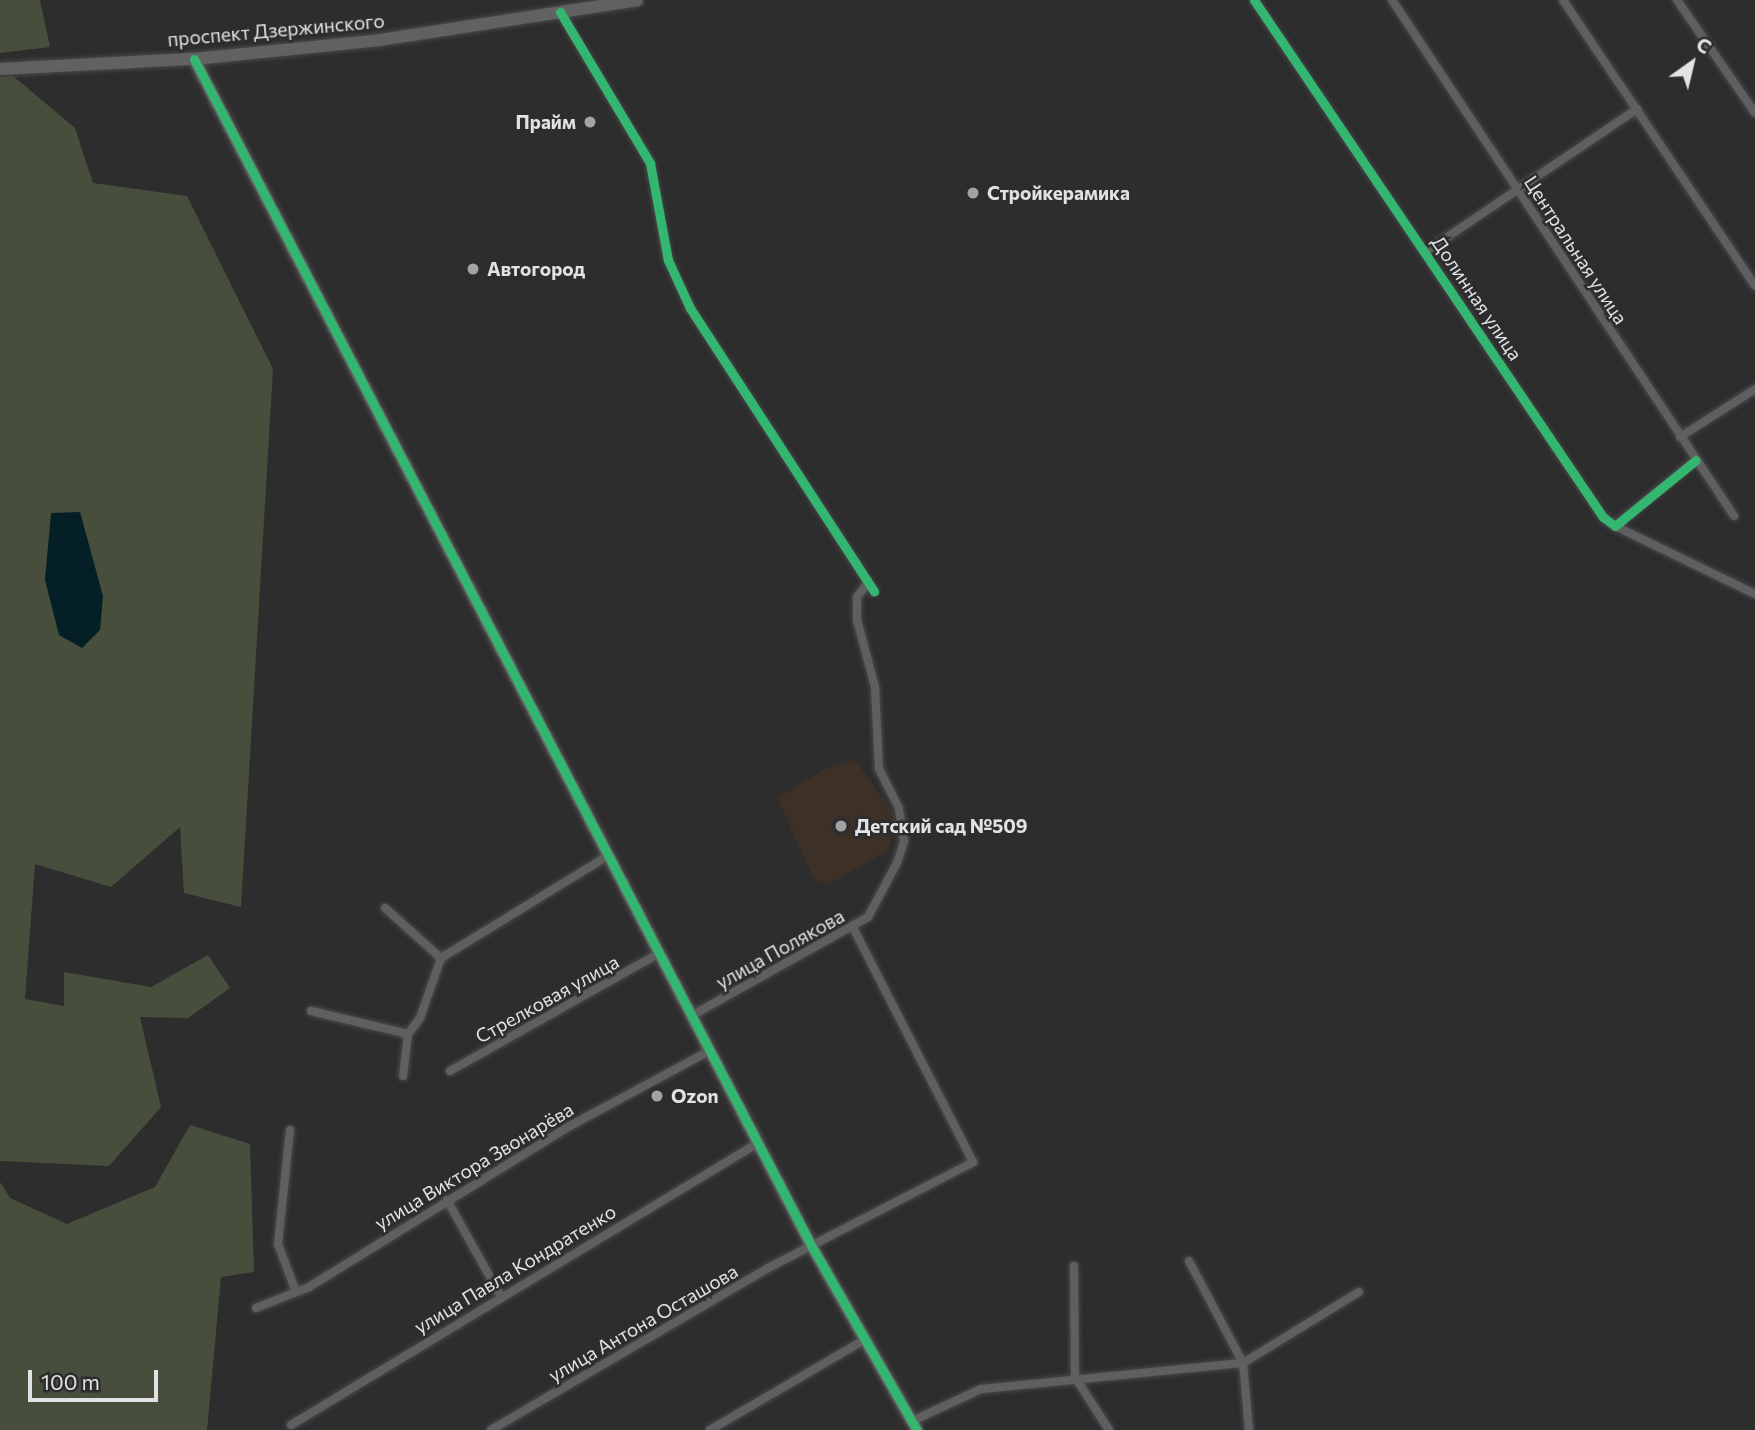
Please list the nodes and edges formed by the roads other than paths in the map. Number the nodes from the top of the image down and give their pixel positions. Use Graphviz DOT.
graph roads {
  1 [pos="637,0"];
  2 [pos="1254,0"];
  3 [pos="1392,0"];
  4 [pos="1563,0"];
  5 [pos="1677,0"];
  6 [pos="560,12"];
  7 [pos="194,59"];
  8 [pos="0,69"];
  9 [pos="1637,109"];
  10 [pos="1755,113"];
  11 [pos="1516,188"];
  12 [pos="1425,252"];
  13 [pos="1755,286"];
  14 [pos="1755,388"];
  15 [pos="1680,437"];
  16 [pos="1696,460"];
  17 [pos="1734,516"];
  18 [pos="1615,526"];
  19 [pos="868,583"];
  20 [pos="874,591"];
  21 [pos="1755,594"];
  22 [pos="608,855"];
  23 [pos="385,908"];
  24 [pos="852,926"];
  25 [pos="659,953"];
  26 [pos="441,958"];
  27 [pos="311,1011"];
  28 [pos="691,1016"];
  29 [pos="408,1034"];
  30 [pos="709,1051"];
  31 [pos="450,1071"];
  32 [pos="404,1076"];
  33 [pos="290,1130"];
  34 [pos="758,1143"];
  35 [pos="447,1200"];
  36 [pos="812,1247"];
  37 [pos="1189,1261"];
  38 [pos="1074,1266"];
  39 [pos="296,1292"];
  40 [pos="1359,1292"];
  41 [pos="500,1296"];
  42 [pos="256,1308"];
  43 [pos="864,1340"];
  44 [pos="1243,1363"];
  45 [pos="1075,1377"];
  46 [pos="290,1425"];
  47 [pos="914,1425"];
  48 [pos="491,1430"];
  49 [pos="710,1430"];
  50 [pos="1109,1430"];
  51 [pos="1249,1430"];
  1 -- 6 [label="street, проспект Дзержинского"];
  2 -- 12 [label="street, Долинная улица"];
  3 -- 11 [label="street, Центральная улица"];
  4 -- 9 [label="street"];
  5 -- 10 [label="street"];
  6 -- 7 [label="street, проспект Дзержинского"];
  6 -- 19 [label="street"];
  7 -- 8 [label="street, проспект Дзержинского"];
  7 -- 22 [label="street"];
  9 -- 11 [label="street"];
  9 -- 13 [label="street"];
  11 -- 12 [label="street"];
  11 -- 15 [label="street, Центральная улица"];
  12 -- 18 [label="street, Долинная улица"];
  14 -- 15 [label="street"];
  15 -- 16 [label="street, Центральная улица"];
  16 -- 17 [label="street, Центральная улица"];
  16 -- 18 [label="street"];
  18 -- 21 [label="street"];
  19 -- 20 [label="street"];
  19 -- 24 [label="street, улица Полякова"];
  22 -- 25 [label="street"];
  22 -- 26 [label="street"];
  23 -- 26 [label="street"];
  24 -- 28 [label="street, улица Полякова"];
  24 -- 36 [label="street, улица Антона Осташова"];
  25 -- 28 [label="street"];
  25 -- 31 [label="street, Стрелковая улица"];
  26 -- 29 [label="street"];
  27 -- 29 [label="street"];
  28 -- 30 [label="street"];
  29 -- 32 [label="street"];
  30 -- 34 [label="street"];
  30 -- 35 [label="street, улица Виктора Звонарёва"];
  33 -- 39 [label="street"];
  34 -- 36 [label="street"];
  34 -- 41 [label="street, улица Павла Кондратенко"];
  35 -- 39 [label="street, улица Виктора Звонарёва"];
  35 -- 41 [label="street"];
  36 -- 43 [label="street"];
  36 -- 48 [label="street, улица Антона Осташова"];
  37 -- 44 [label="street"];
  38 -- 45 [label="street"];
  39 -- 42 [label="street, улица Виктора Звонарёва"];
  40 -- 44 [label="street"];
  41 -- 46 [label="street, улица Павла Кондратенко"];
  43 -- 47 [label="street"];
  43 -- 49 [label="street"];
  44 -- 45 [label="street"];
  44 -- 51 [label="street"];
  45 -- 47 [label="street"];
  45 -- 50 [label="street"];
}
